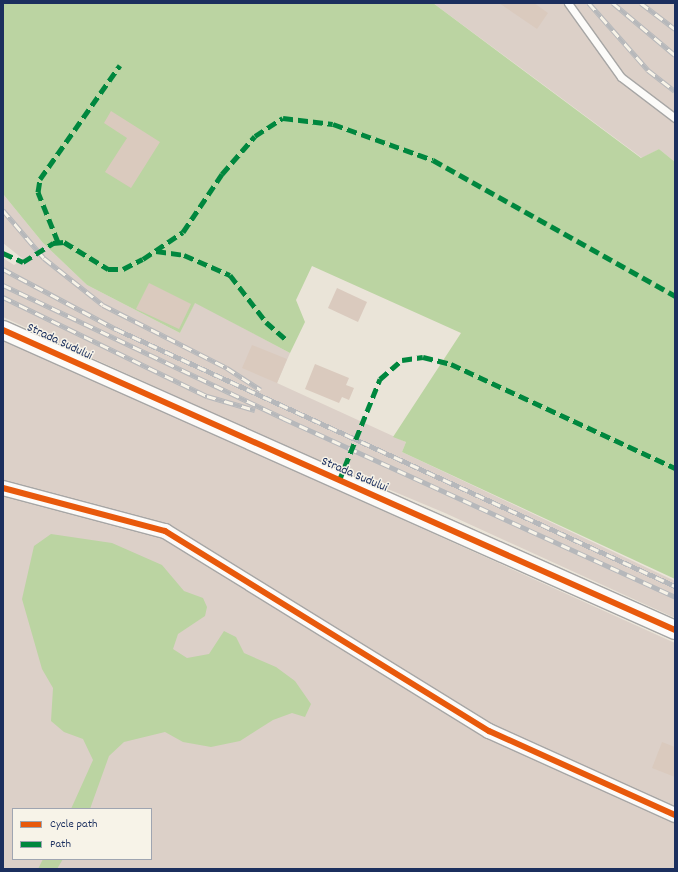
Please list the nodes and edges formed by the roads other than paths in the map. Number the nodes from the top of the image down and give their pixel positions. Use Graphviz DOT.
graph roads {
  1 [pos="568,3"];
  2 [pos="675,118"];
  3 [pos="3,330"];
  4 [pos="3,488"];
  5 [pos="675,630"];
  6 [pos="675,815"];
  1 -- 2 [label="lane"];
  3 -- 5 [label="street, Strada Sudului"];
  4 -- 6 [label="street"];
}
